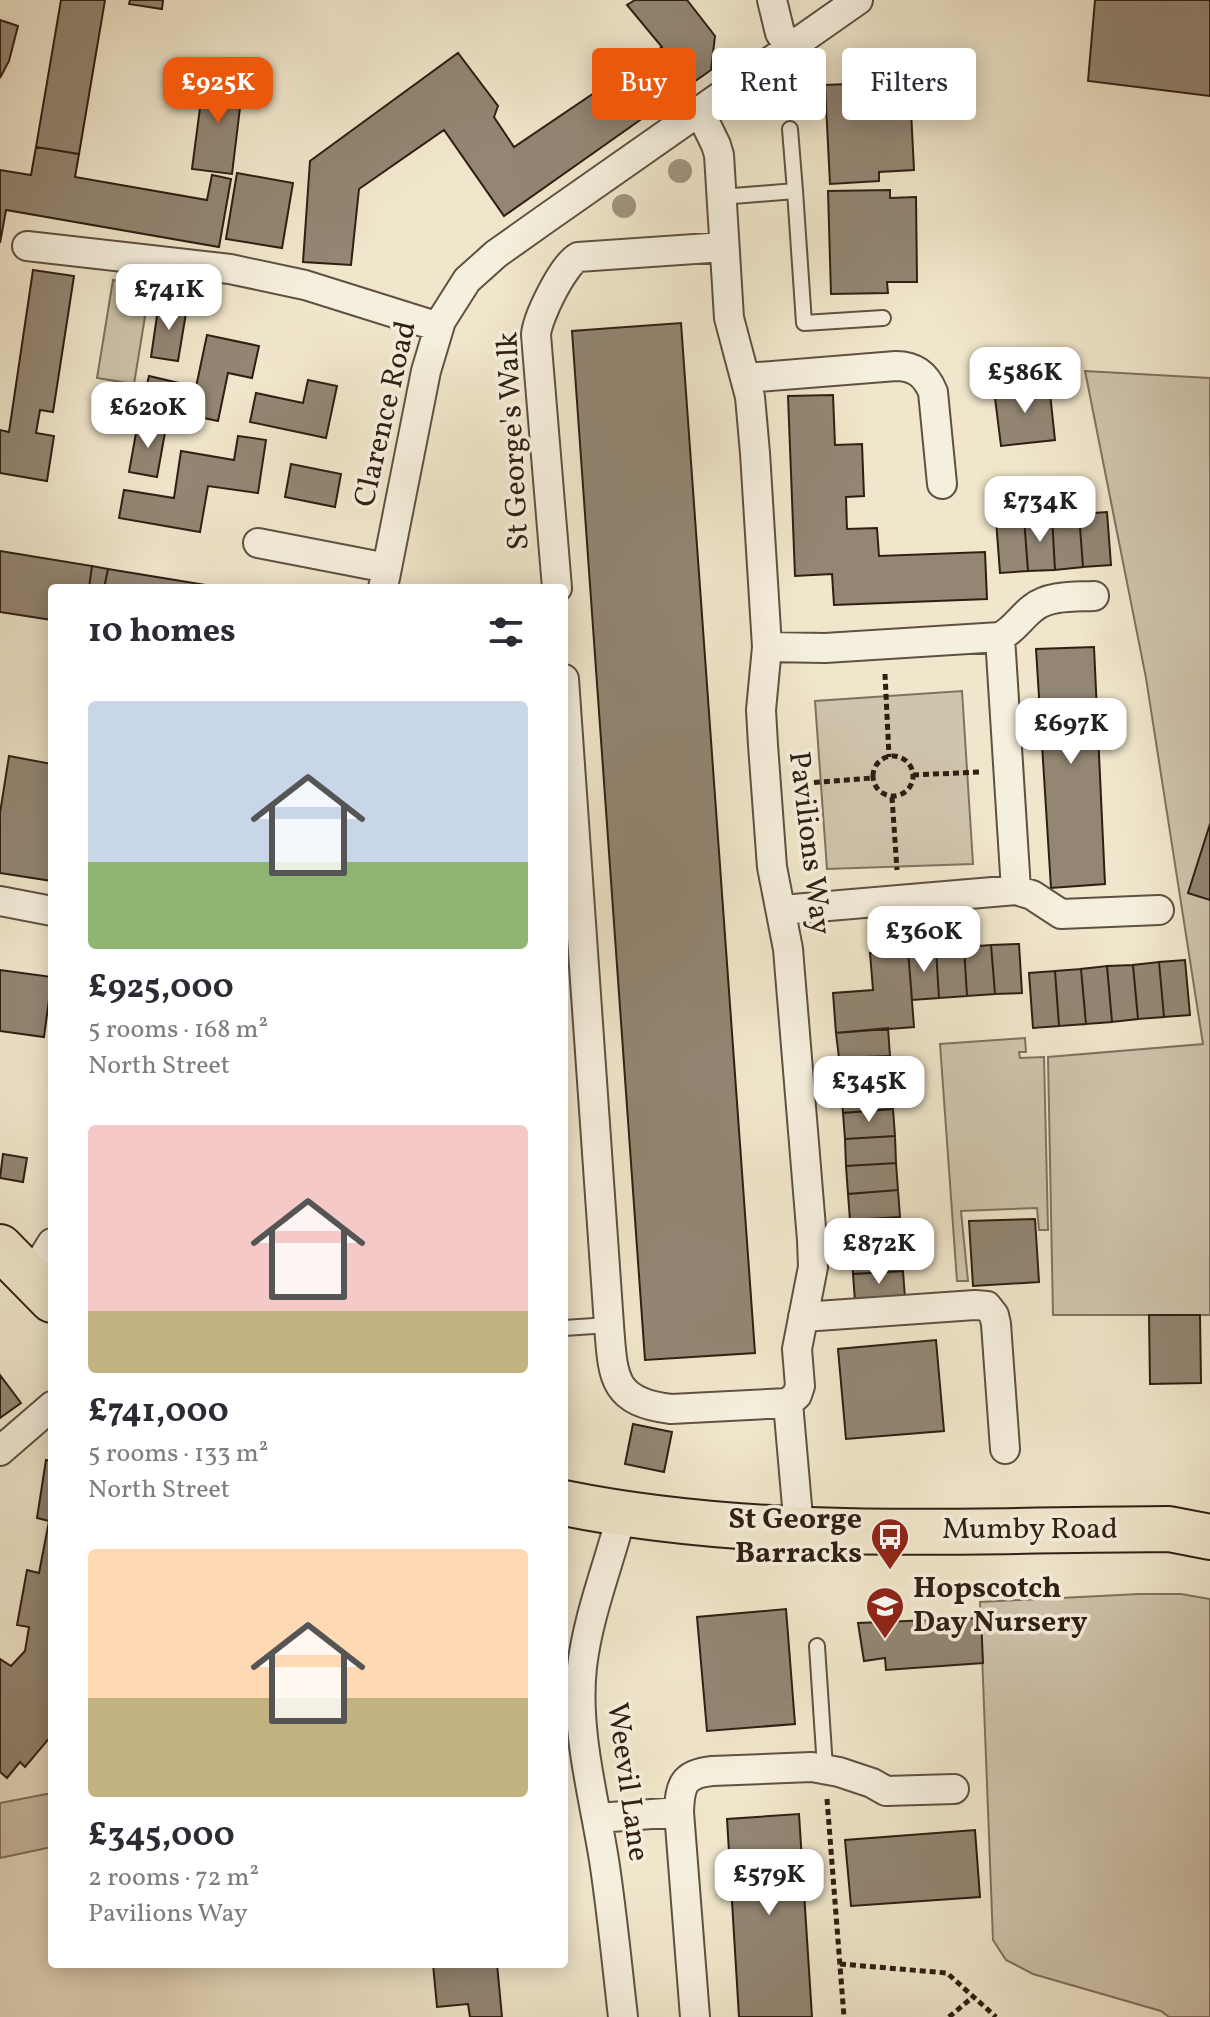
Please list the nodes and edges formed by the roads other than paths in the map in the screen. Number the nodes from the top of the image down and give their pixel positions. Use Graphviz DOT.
graph roads {
  1 [pos="772,0"];
  2 [pos="858,0"];
  3 [pos="791,47"];
  4 [pos="700,112"];
  5 [pos="790,129"];
  6 [pos="795,191"];
  7 [pos="721,197"];
  8 [pos="724,238"];
  9 [pos="27,246"];
  10 [pos="883,318"];
  11 [pos="439,327"];
  12 [pos="746,378"];
  13 [pos="942,484"];
  14 [pos="258,543"];
  15 [pos="385,578"];
  16 [pos="557,584"];
  17 [pos="1094,596"];
  18 [pos="1000,637"];
  19 [pos="767,647"];
  20 [pos="568,800"];
  21 [pos="1016,890"];
  22 [pos="0,901"];
  23 [pos="48,910"];
  24 [pos="782,910"];
  25 [pos="1159,910"];
  26 [pos="575,1013"];
  27 [pos="0,1247"];
  28 [pos="48,1260"];
  29 [pos="41,1290"];
  30 [pos="803,1317"];
  31 [pos="609,1325"];
  32 [pos="568,1328"];
  33 [pos="788,1403"];
  34 [pos="48,1409"];
  35 [pos="1005,1449"];
  36 [pos="0,1451"];
  37 [pos="568,1504"];
  38 [pos="622,1513"];
  39 [pos="799,1529"];
  40 [pos="1210,1537"];
  41 [pos="817,1646"];
  42 [pos="825,1768"];
  43 [pos="954,1789"];
  44 [pos="679,1812"];
  45 [pos="597,1818"];
  46 [pos="623,2017"];
  47 [pos="695,2017"];
  1 -- 3 [label="street"];
  2 -- 3 [label="street, Clarence Road"];
  3 -- 4 [label="street, Clarence Road"];
  4 -- 7 [label="street, Pavilions Way"];
  4 -- 11 [label="street, Clarence Road"];
  5 -- 6 [label="lane"];
  6 -- 7 [label="lane"];
  6 -- 10 [label="lane"];
  7 -- 8 [label="street, Pavilions Way"];
  8 -- 12 [label="street, Pavilions Way"];
  8 -- 16 [label="street, St George's Walk"];
  9 -- 11 [label="street"];
  11 -- 15 [label="street, Clarence Road"];
  12 -- 13 [label="street"];
  12 -- 19 [label="street, Pavilions Way"];
  14 -- 15 [label="street"];
  17 -- 18 [label="street"];
  18 -- 19 [label="street"];
  18 -- 21 [label="street"];
  19 -- 24 [label="street, Pavilions Way"];
  20 -- 26 [label="street"];
  21 -- 24 [label="street"];
  21 -- 25 [label="street"];
  22 -- 23 [label="street"];
  24 -- 30 [label="street, Pavilions Way"];
  26 -- 31 [label="street"];
  27 -- 29 [label="main road"];
  28 -- 29 [label="street"];
  30 -- 33 [label="street, Pavilions Way"];
  30 -- 35 [label="street"];
  31 -- 32 [label="lane"];
  31 -- 33 [label="street"];
  33 -- 39 [label="street, Pavilions Way"];
  34 -- 36 [label="street"];
  37 -- 38 [label="main road, Mumby Road"];
  38 -- 39 [label="main road, Mumby Road"];
  38 -- 45 [label="street, Weevil Lane"];
  39 -- 40 [label="main road, Mumby Road"];
  41 -- 42 [label="lane"];
  42 -- 43 [label="street"];
  42 -- 44 [label="street"];
  44 -- 45 [label="street"];
  44 -- 47 [label="street"];
  45 -- 46 [label="street, Weevil Lane"];
}
